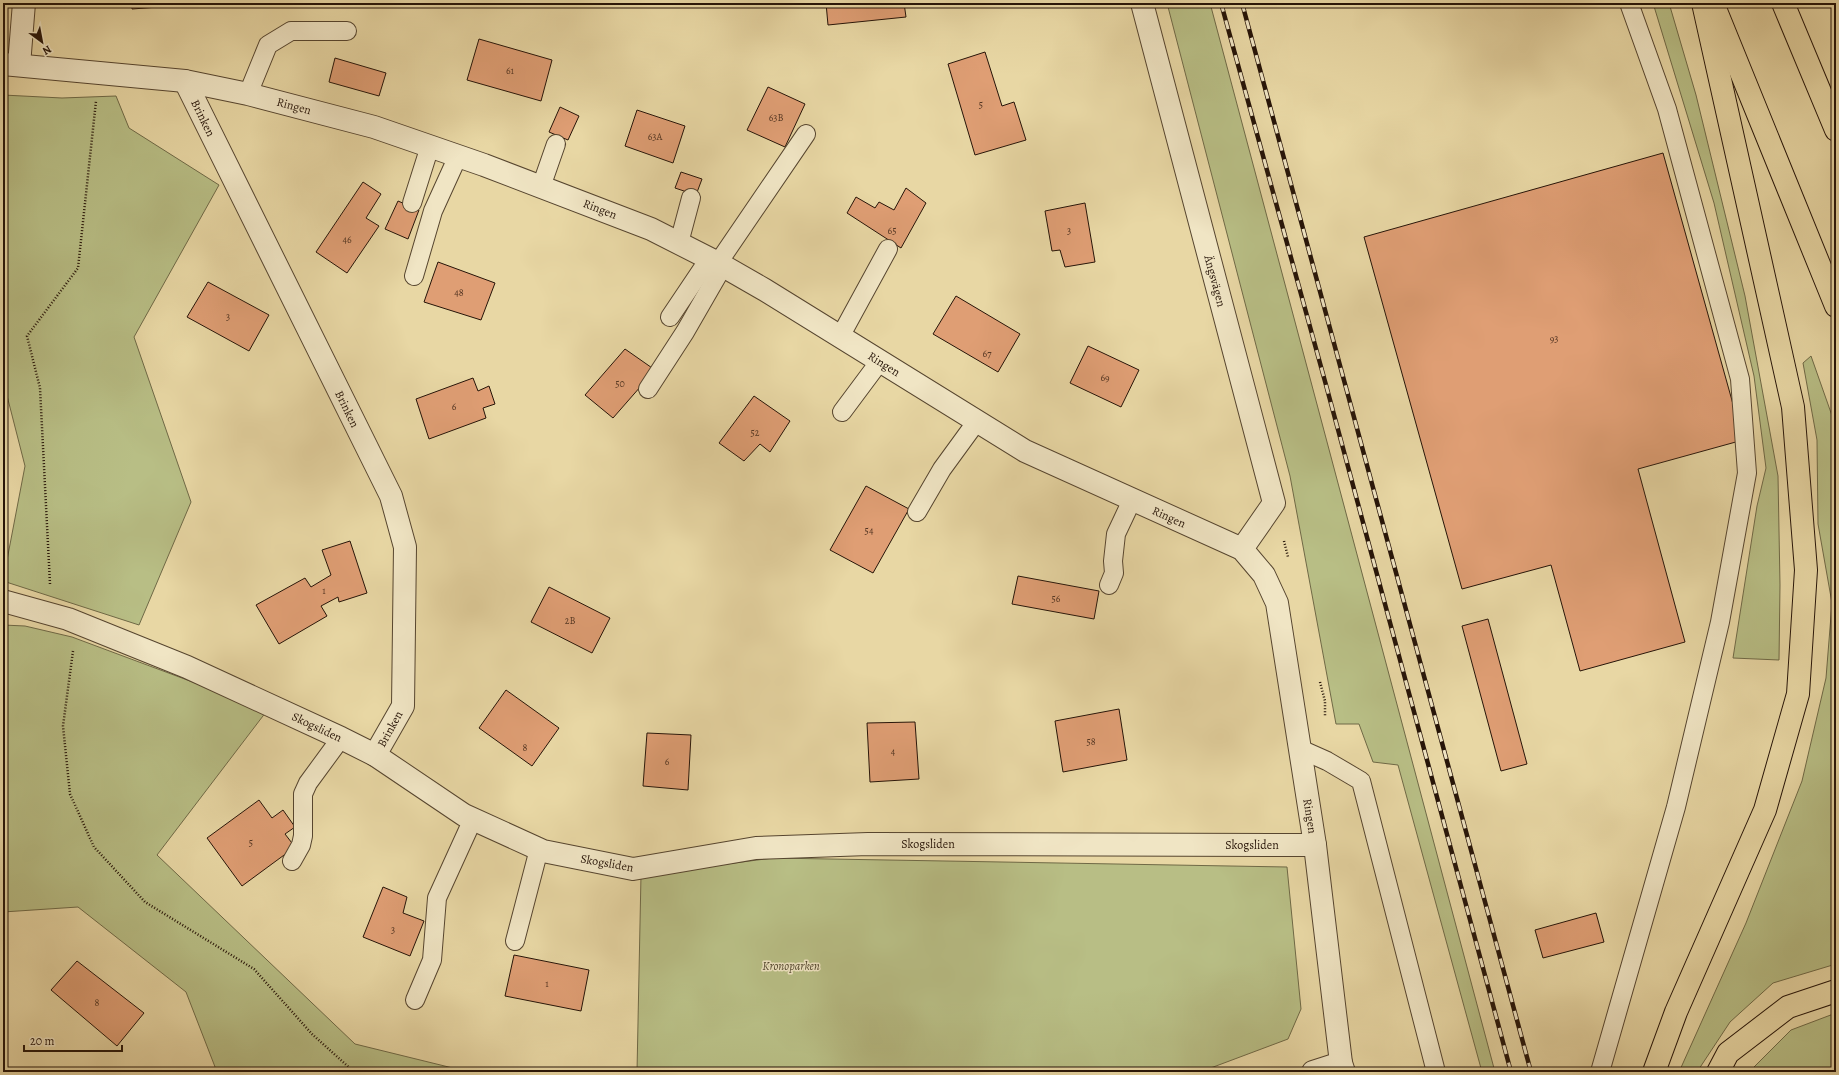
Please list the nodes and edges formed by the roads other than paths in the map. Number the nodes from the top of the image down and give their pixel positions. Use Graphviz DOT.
graph roads {
  1 [pos="24,3"];
  2 [pos="1142,3"];
  3 [pos="1629,3"];
  4 [pos="1703,3"];
  5 [pos="1713,3"];
  6 [pos="1783,3"];
  7 [pos="347,31"];
  8 [pos="11,64"];
  9 [pos="185,81"];
  10 [pos="248,94"];
  11 [pos="1836,130"];
  12 [pos="806,134"];
  13 [pos="556,144"];
  14 [pos="430,146"];
  15 [pos="458,156"];
  16 [pos="541,187"];
  17 [pos="691,198"];
  18 [pos="412,203"];
  19 [pos="679,243"];
  20 [pos="888,249"];
  21 [pos="717,262"];
  22 [pos="414,276"];
  23 [pos="1836,306"];
  24 [pos="670,317"];
  25 [pos="840,337"];
  26 [pos="880,361"];
  27 [pos="648,389"];
  28 [pos="842,412"];
  29 [pos="977,421"];
  30 [pos="1132,500"];
  31 [pos="917,512"];
  32 [pos="1242,550"];
  33 [pos="1109,584"];
  34 [pos="3,600"];
  35 [pos="341,738"];
  36 [pos="1300,749"];
  37 [pos="375,754"];
  38 [pos="473,819"];
  39 [pos="1315,845"];
  40 [pos="539,849"];
  41 [pos="292,862"];
  42 [pos="515,942"];
  43 [pos="1836,991"];
  44 [pos="415,1000"];
  45 [pos="1342,1067"];
  46 [pos="1313,1072"];
  47 [pos="1436,1072"];
  48 [pos="1600,1072"];
  49 [pos="1654,1072"];
  50 [pos="1718,1072"];
  1 -- 8 [label="street"];
  2 -- 32 [label="street, Ängsvägen"];
  3 -- 48 [label="lane"];
  4 -- 49 [label="highway"];
  5 -- 23 [label="highway"];
  6 -- 11 [label="highway"];
  7 -- 10 [label="lane"];
  8 -- 9 [label="street, Ringen"];
  9 -- 10 [label="street, Ringen"];
  9 -- 37 [label="street, Brinken"];
  10 -- 14 [label="street, Ringen"];
  12 -- 21 [label="lane"];
  13 -- 16 [label="lane"];
  14 -- 15 [label="street, Ringen"];
  14 -- 18 [label="lane"];
  15 -- 16 [label="street, Ringen"];
  15 -- 22 [label="lane"];
  16 -- 19 [label="street, Ringen"];
  17 -- 19 [label="lane"];
  19 -- 21 [label="street, Ringen"];
  20 -- 25 [label="lane"];
  21 -- 24 [label="lane"];
  21 -- 25 [label="street, Ringen"];
  21 -- 27 [label="lane"];
  25 -- 26 [label="street, Ringen"];
  26 -- 28 [label="lane"];
  26 -- 29 [label="street, Ringen"];
  29 -- 30 [label="street, Ringen"];
  29 -- 31 [label="lane"];
  30 -- 32 [label="street, Ringen"];
  30 -- 33 [label="lane"];
  32 -- 36 [label="street, Ringen"];
  34 -- 35 [label="street, Skogsliden"];
  35 -- 37 [label="street, Skogsliden"];
  35 -- 41 [label="lane"];
  36 -- 39 [label="street, Ringen"];
  36 -- 47 [label="lane"];
  37 -- 38 [label="street, Skogsliden"];
  38 -- 40 [label="street, Skogsliden"];
  38 -- 44 [label="lane"];
  39 -- 40 [label="street, Skogsliden"];
  39 -- 45 [label="street, Ringen"];
  40 -- 42 [label="lane"];
  43 -- 50 [label="highway"];
  45 -- 46 [label="street"];
}
